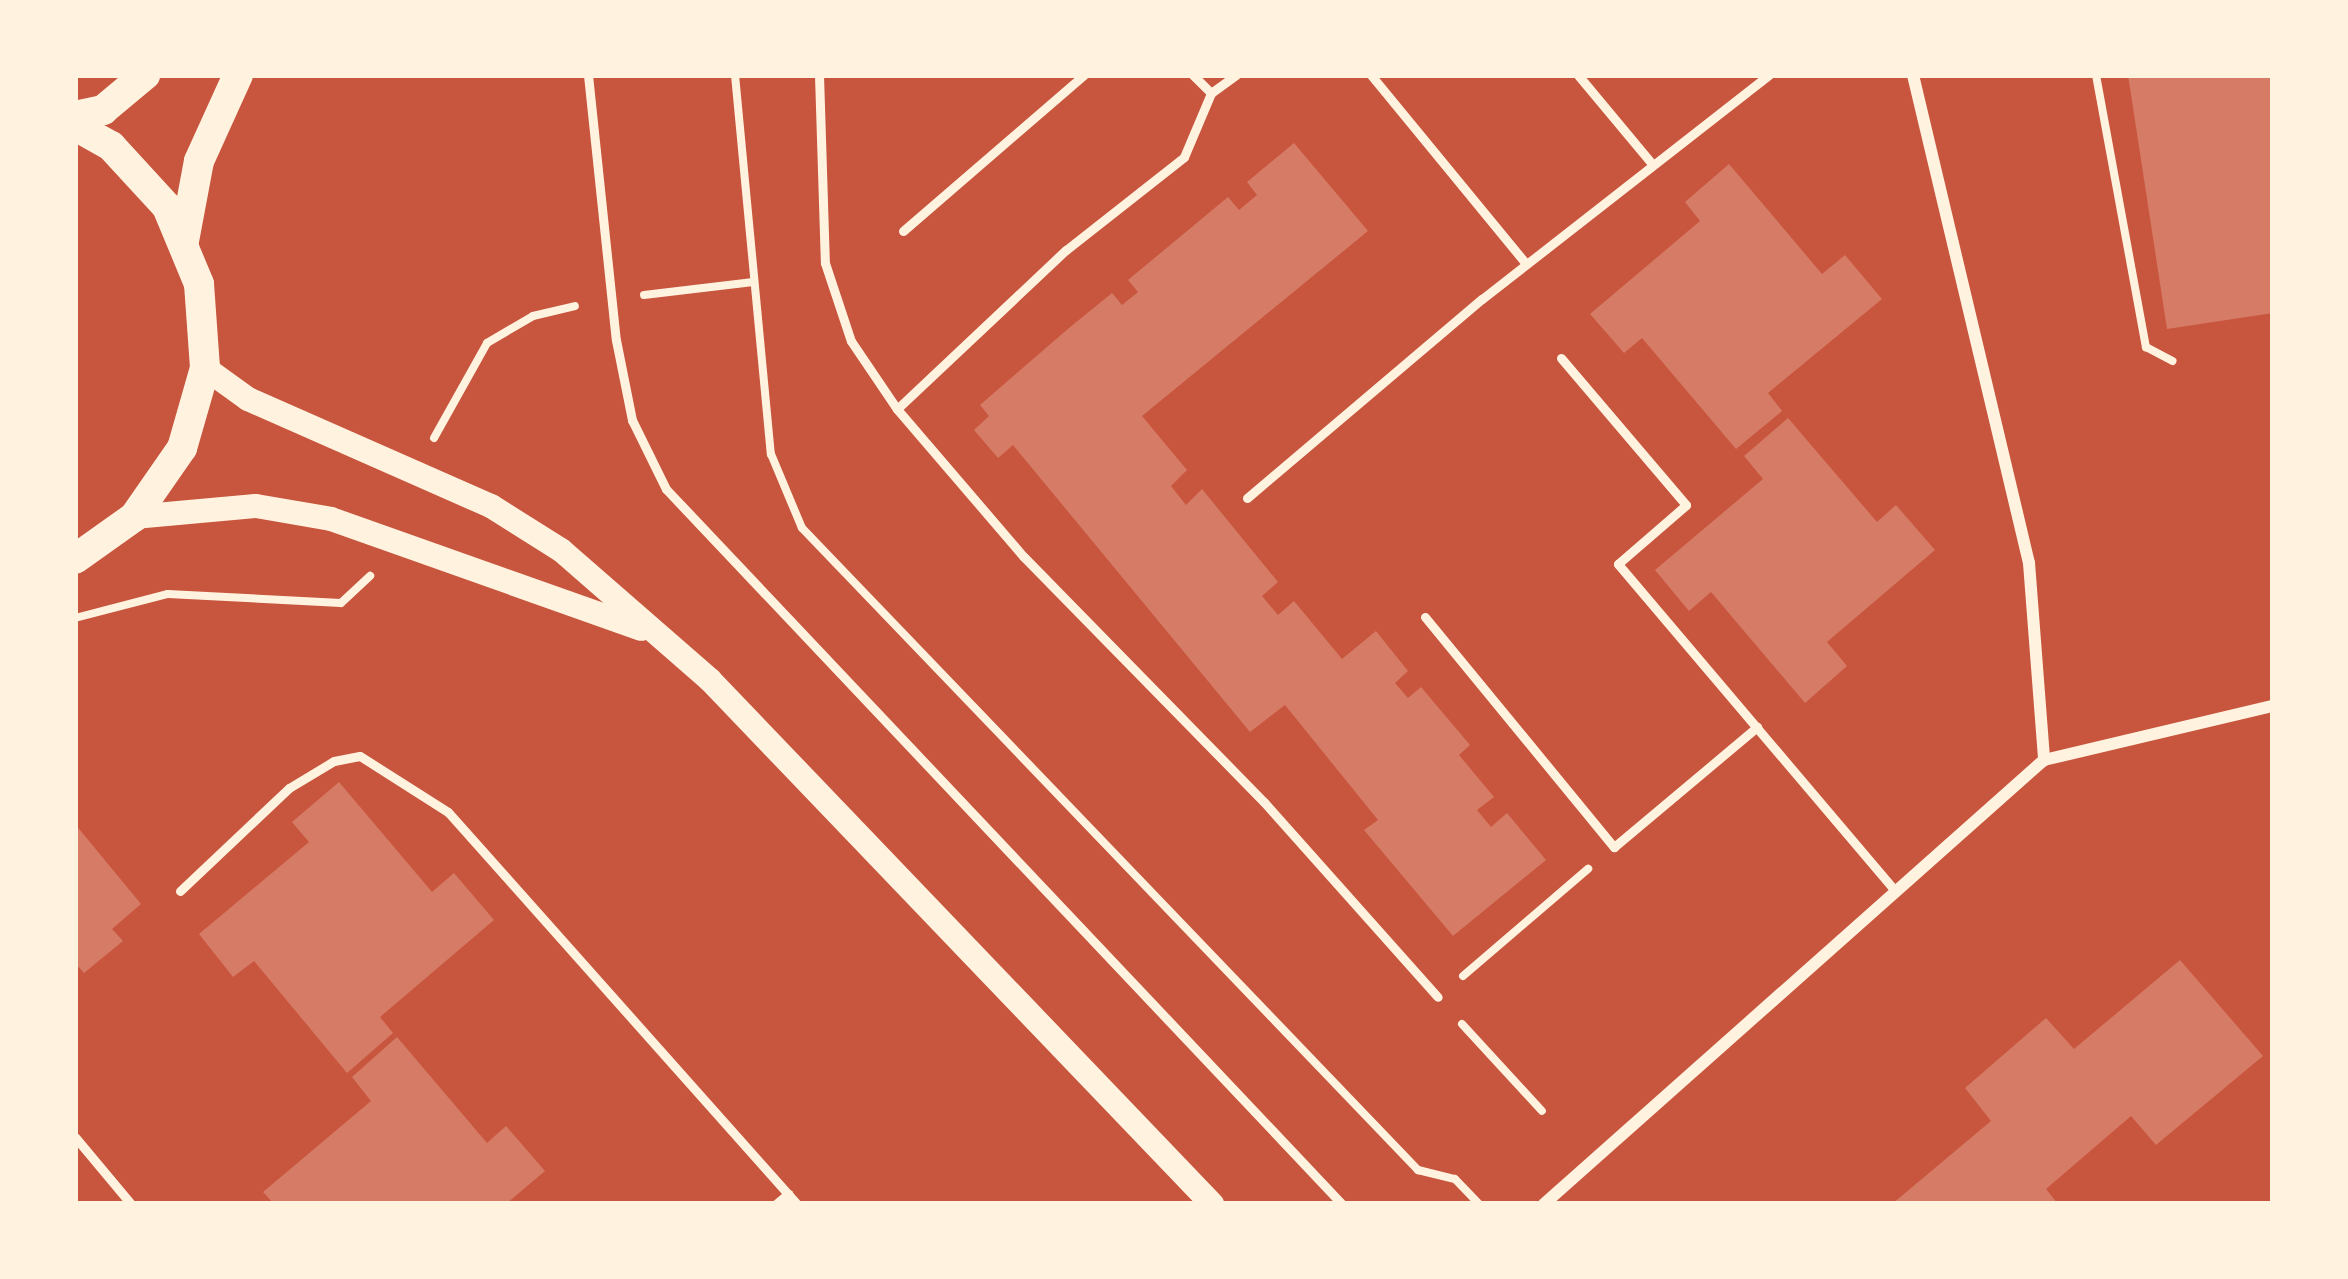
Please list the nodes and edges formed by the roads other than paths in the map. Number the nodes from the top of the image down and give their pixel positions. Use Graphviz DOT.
graph roads {
  1 [pos="145,75"];
  2 [pos="238,75"];
  3 [pos="588,75"];
  4 [pos="819,75"];
  5 [pos="1084,75"];
  6 [pos="1193,75"];
  7 [pos="1236,75"];
  8 [pos="1371,75"];
  9 [pos="1578,75"];
  10 [pos="1769,75"];
  11 [pos="1913,75"];
  12 [pos="1211,94"];
  13 [pos="75,116"];
  14 [pos="75,126"];
  15 [pos="1653,166"];
  16 [pos="904,231"];
  17 [pos="183,247"];
  18 [pos="1526,264"];
  19 [pos="1561,358"];
  20 [pos="205,368"];
  21 [pos="897,409"];
  22 [pos="1246,498"];
  23 [pos="134,517"];
  24 [pos="75,560"];
  25 [pos="1425,616"];
  26 [pos="649,631"];
  27 [pos="2273,706"];
  28 [pos="1757,727"];
  29 [pos="2044,760"];
  30 [pos="1893,888"];
  31 [pos="180,891"];
  32 [pos="1438,997"];
  33 [pos="75,1137"];
  34 [pos="788,1194"];
  35 [pos="131,1204"];
  36 [pos="776,1204"];
  37 [pos="797,1204"];
  38 [pos="1212,1204"];
  39 [pos="1342,1204"];
  40 [pos="1544,1204"];
  1 -- 13 [label="main road"];
  2 -- 17 [label="main road"];
  3 -- 39 [label="lane"];
  4 -- 21 [label="lane"];
  5 -- 16 [label="lane"];
  6 -- 12 [label="lane"];
  7 -- 12 [label="lane"];
  8 -- 18 [label="lane"];
  9 -- 15 [label="lane"];
  10 -- 15 [label="lane"];
  11 -- 29 [label="street"];
  12 -- 21 [label="lane"];
  14 -- 17 [label="main road"];
  15 -- 18 [label="lane"];
  17 -- 20 [label="main road"];
  18 -- 22 [label="lane"];
  19 -- 28 [label="lane"];
  20 -- 23 [label="main road"];
  20 -- 26 [label="main road"];
  21 -- 32 [label="lane"];
  23 -- 24 [label="main road"];
  23 -- 26 [label="main road"];
  25 -- 28 [label="lane"];
  26 -- 38 [label="main road"];
  27 -- 29 [label="street"];
  28 -- 30 [label="lane"];
  29 -- 30 [label="street"];
  30 -- 40 [label="street"];
  31 -- 34 [label="lane"];
  33 -- 35 [label="lane"];
  34 -- 36 [label="lane"];
  34 -- 37 [label="lane"];
}
